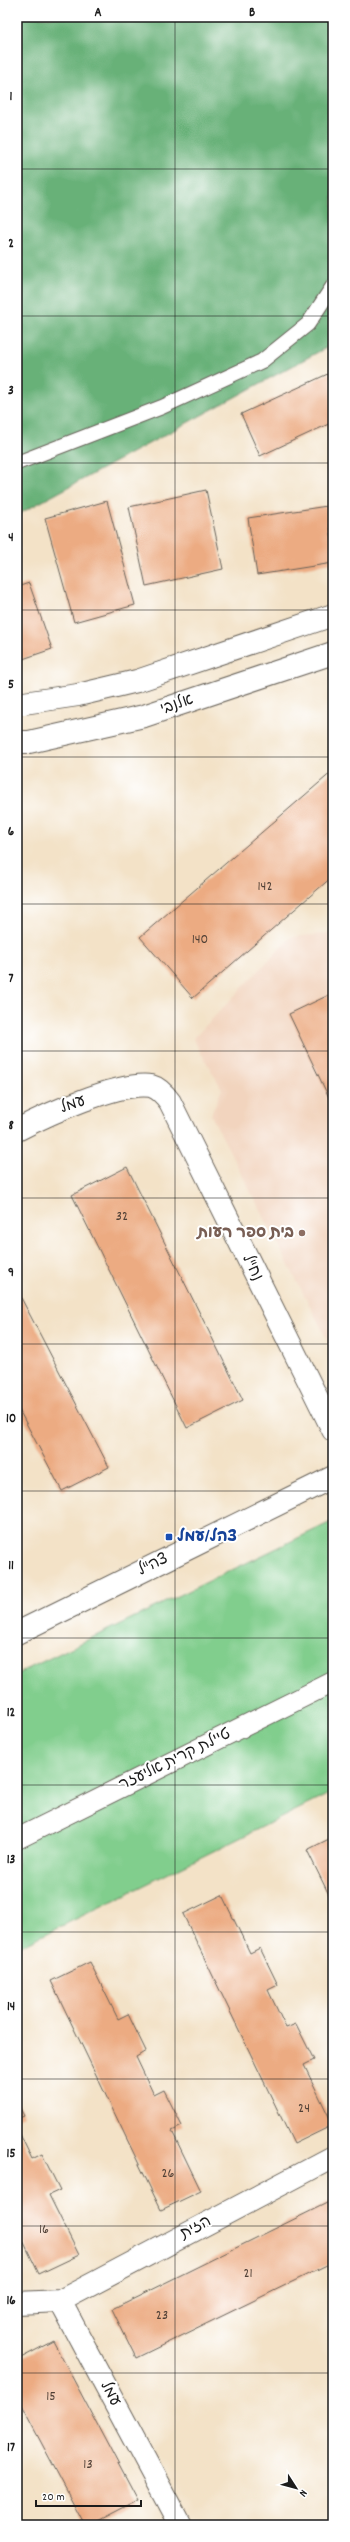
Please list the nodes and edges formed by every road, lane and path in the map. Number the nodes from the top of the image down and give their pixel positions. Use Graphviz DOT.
graph roads {
  1 [pos="333,286"];
  2 [pos="17,463"];
  3 [pos="333,615"];
  4 [pos="333,653"];
  5 [pos="17,704"];
  6 [pos="17,742"];
  7 [pos="132,1087"];
  8 [pos="17,1130"];
  9 [pos="333,1430"];
  10 [pos="333,1477"];
  11 [pos="17,1633"];
  12 [pos="333,1682"];
  13 [pos="17,1839"];
  14 [pos="333,2157"];
  15 [pos="24,2243"];
  16 [pos="17,2248"];
  17 [pos="60,2301"];
  18 [pos="17,2303"];
  19 [pos="180,2525"];
  1 -- 2 [label="lane"];
  3 -- 5 [label="street"];
  4 -- 6 [label="street, אלנבי"];
  7 -- 8 [label="street, עמל"];
  7 -- 9 [label="street, נח\"ל"];
  10 -- 11 [label="street, צה\"ל"];
  12 -- 13 [label="street, טיילת קרית אליעזר"];
  14 -- 17 [label="street, הזית"];
  15 -- 16 [label="path"];
  17 -- 18 [label="street"];
  17 -- 19 [label="street, עמל"];
}
